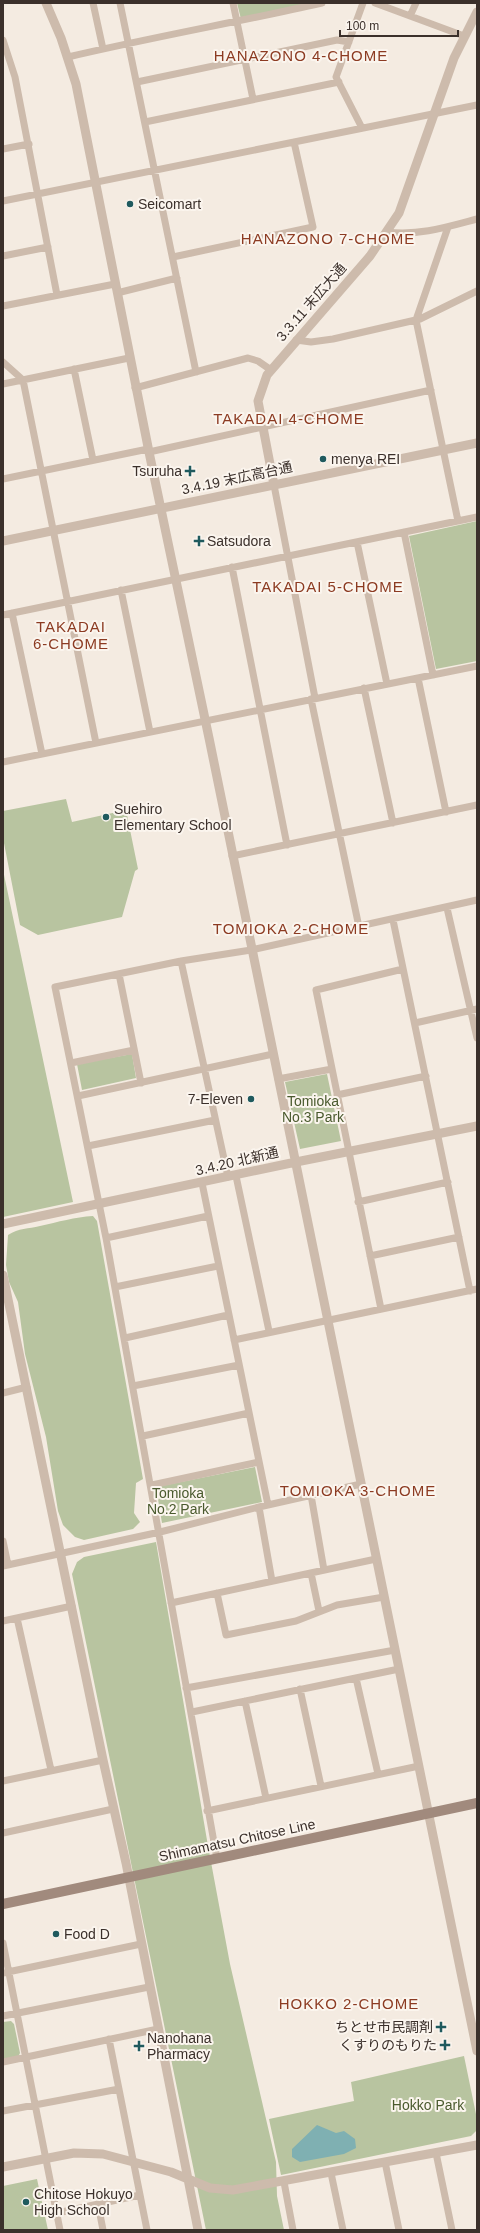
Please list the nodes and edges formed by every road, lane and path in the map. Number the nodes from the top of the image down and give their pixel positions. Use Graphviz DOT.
graph roads {
  1 [pos="46,3"];
  2 [pos="93,3"];
  3 [pos="120,3"];
  4 [pos="233,3"];
  5 [pos="322,3"];
  6 [pos="363,3"];
  7 [pos="375,3"];
  8 [pos="416,3"];
  9 [pos="314,4"];
  10 [pos="477,12"];
  11 [pos="410,16"];
  12 [pos="238,22"];
  13 [pos="464,36"];
  14 [pos="3,40"];
  15 [pos="349,42"];
  16 [pos="129,43"];
  17 [pos="103,49"];
  18 [pos="68,57"];
  19 [pos="245,60"];
  20 [pos="137,82"];
  21 [pos="339,82"];
  22 [pos="254,99"];
  23 [pos="477,105"];
  24 [pos="436,113"];
  25 [pos="145,122"];
  26 [pos="362,128"];
  27 [pos="294,142"];
  28 [pos="28,144"];
  29 [pos="3,149"];
  30 [pos="155,171"];
  31 [pos="94,183"];
  32 [pos="39,194"];
  33 [pos="3,201"];
  34 [pos="477,219"];
  35 [pos="448,227"];
  36 [pos="388,232"];
  37 [pos="48,247"];
  38 [pos="3,256"];
  39 [pos="173,257"];
  40 [pos="177,278"];
  41 [pos="116,289"];
  42 [pos="477,291"];
  43 [pos="57,295"];
  44 [pos="3,306"];
  45 [pos="416,320"];
  46 [pos="296,340"];
  47 [pos="129,358"];
  48 [pos="3,362"];
  49 [pos="74,370"];
  50 [pos="271,370"];
  51 [pos="196,372"];
  52 [pos="24,380"];
  53 [pos="3,384"];
  54 [pos="135,388"];
  55 [pos="431,390"];
  56 [pos="262,428"];
  57 [pos="477,443"];
  58 [pos="444,450"];
  59 [pos="148,451"];
  60 [pos="93,460"];
  61 [pos="42,471"];
  62 [pos="3,479"];
  63 [pos="274,485"];
  64 [pos="161,508"];
  65 [pos="477,517"];
  66 [pos="458,521"];
  67 [pos="53,530"];
  68 [pos="404,532"];
  69 [pos="3,540"];
  70 [pos="357,542"];
  71 [pos="287,556"];
  72 [pos="232,567"];
  73 [pos="176,578"];
  74 [pos="121,590"];
  75 [pos="68,601"];
  76 [pos="12,613"];
  77 [pos="3,615"];
  78 [pos="477,666"];
  79 [pos="433,674"];
  80 [pos="418,678"];
  81 [pos="386,684"];
  82 [pos="364,688"];
  83 [pos="313,699"];
  84 [pos="261,709"];
  85 [pos="205,721"];
  86 [pos="150,732"];
  87 [pos="96,743"];
  88 [pos="42,754"];
  89 [pos="3,762"];
  90 [pos="477,805"];
  91 [pos="446,812"];
  92 [pos="393,823"];
  93 [pos="340,834"];
  94 [pos="287,845"];
  95 [pos="232,856"];
  96 [pos="477,900"];
  97 [pos="447,908"];
  98 [pos="393,920"];
  99 [pos="358,927"];
  100 [pos="251,950"];
  101 [pos="181,961"];
  102 [pos="403,969"];
  103 [pos="119,974"];
  104 [pos="474,1010"];
  105 [pos="415,1023"];
  106 [pos="477,1038"];
  107 [pos="134,1050"];
  108 [pos="273,1054"];
  109 [pos="71,1062"];
  110 [pos="204,1069"];
  111 [pos="332,1069"];
  112 [pos="426,1076"];
  113 [pos="278,1079"];
  114 [pos="141,1083"];
  115 [pos="336,1095"];
  116 [pos="78,1096"];
  117 [pos="215,1120"];
  118 [pos="477,1126"];
  119 [pos="438,1134"];
  120 [pos="88,1146"];
  121 [pos="349,1152"];
  122 [pos="296,1162"];
  123 [pos="232,1176"];
  124 [pos="448,1182"];
  125 [pos="202,1183"];
  126 [pos="358,1202"];
  127 [pos="99,1204"];
  128 [pos="208,1216"];
  129 [pos="3,1224"];
  130 [pos="459,1237"];
  131 [pos="106,1238"];
  132 [pos="370,1256"];
  133 [pos="218,1266"];
  134 [pos="3,1275"];
  135 [pos="115,1287"];
  136 [pos="474,1290"];
  137 [pos="381,1310"];
  138 [pos="228,1315"];
  139 [pos="328,1320"];
  140 [pos="269,1331"];
  141 [pos="125,1338"];
  142 [pos="234,1340"];
  143 [pos="239,1365"];
  144 [pos="133,1386"];
  145 [pos="27,1387"];
  146 [pos="3,1393"];
  147 [pos="249,1413"];
  148 [pos="143,1436"];
  149 [pos="259,1462"];
  150 [pos="361,1484"];
  151 [pos="152,1485"];
  152 [pos="311,1495"];
  153 [pos="268,1505"];
  154 [pos="259,1507"];
  155 [pos="160,1532"];
  156 [pos="3,1541"];
  157 [pos="62,1554"];
  158 [pos="376,1559"];
  159 [pos="6,1565"];
  160 [pos="324,1570"];
  161 [pos="311,1573"];
  162 [pos="272,1581"];
  163 [pos="217,1593"];
  164 [pos="384,1597"];
  165 [pos="171,1603"];
  166 [pos="72,1606"];
  167 [pos="319,1611"];
  168 [pos="17,1618"];
  169 [pos="3,1621"];
  170 [pos="395,1650"];
  171 [pos="398,1669"];
  172 [pos="356,1678"];
  173 [pos="186,1688"];
  174 [pos="300,1689"];
  175 [pos="245,1701"];
  176 [pos="192,1712"];
  177 [pos="103,1760"];
  178 [pos="419,1766"];
  179 [pos="51,1770"];
  180 [pos="378,1774"];
  181 [pos="3,1780"];
  182 [pos="321,1786"];
  183 [pos="266,1798"];
  184 [pos="477,1803"];
  185 [pos="114,1809"];
  186 [pos="207,1810"];
  187 [pos="429,1813"];
  188 [pos="3,1833"];
  189 [pos="217,1859"];
  190 [pos="128,1878"];
  191 [pos="3,1904"];
  192 [pos="3,1944"];
  193 [pos="141,1944"];
  194 [pos="6,1972"];
  195 [pos="149,1987"];
  196 [pos="17,2013"];
  197 [pos="3,2016"];
  198 [pos="158,2029"];
  199 [pos="109,2040"];
  200 [pos="477,2051"];
  201 [pos="26,2058"];
  202 [pos="3,2062"];
  203 [pos="119,2089"];
  204 [pos="35,2105"];
  205 [pos="3,2111"];
  206 [pos="477,2145"];
  207 [pos="436,2153"];
  208 [pos="45,2158"];
  209 [pos="133,2162"];
  210 [pos="385,2162"];
  211 [pos="3,2167"];
  212 [pos="331,2173"];
  213 [pos="188,2179"];
  214 [pos="284,2182"];
  215 [pos="140,2195"];
  216 [pos="98,2204"];
  217 [pos="57,2213"];
  218 [pos="60,2230"];
  219 [pos="103,2230"];
  220 [pos="147,2230"];
  221 [pos="198,2230"];
  222 [pos="293,2230"];
  223 [pos="343,2230"];
  224 [pos="399,2230"];
  225 [pos="452,2230"];
  1 -- 18 [label="street"];
  2 -- 17 [label="street"];
  3 -- 16 [label="street"];
  4 -- 12 [label="street"];
  5 -- 9 [label="street"];
  6 -- 15 [label="street"];
  7 -- 11 [label="street"];
  8 -- 11 [label="street"];
  9 -- 12 [label="street"];
  10 -- 13 [label="street, 3.3.11 末広大通"];
  11 -- 13 [label="street"];
  12 -- 16 [label="street"];
  12 -- 19 [label="street"];
  13 -- 24 [label="street, 3.3.11 末広大通"];
  14 -- 28 [label="street"];
  15 -- 19 [label="street"];
  15 -- 21 [label="street"];
  16 -- 17 [label="street"];
  16 -- 20 [label="street"];
  17 -- 18 [label="street"];
  18 -- 31 [label="street"];
  19 -- 20 [label="street"];
  19 -- 22 [label="street"];
  20 -- 25 [label="street"];
  21 -- 22 [label="street"];
  21 -- 26 [label="street"];
  22 -- 25 [label="street"];
  23 -- 24 [label="street"];
  24 -- 26 [label="street"];
  24 -- 36 [label="street, 3.3.11 末広大通"];
  25 -- 30 [label="street"];
  26 -- 27 [label="street"];
  27 -- 30 [label="street"];
  27 -- 39 [label="street"];
  28 -- 29 [label="street"];
  28 -- 32 [label="street"];
  30 -- 31 [label="street"];
  30 -- 39 [label="street"];
  31 -- 32 [label="street"];
  31 -- 41 [label="street"];
  32 -- 33 [label="street"];
  32 -- 37 [label="street"];
  34 -- 35 [label="street"];
  35 -- 36 [label="street"];
  35 -- 45 [label="street"];
  36 -- 46 [label="street, 3.3.11 末広大通"];
  37 -- 38 [label="street"];
  37 -- 43 [label="street"];
  39 -- 40 [label="street"];
  40 -- 41 [label="street"];
  40 -- 51 [label="street"];
  41 -- 43 [label="street"];
  41 -- 47 [label="street"];
  42 -- 45 [label="street"];
  43 -- 44 [label="street"];
  45 -- 46 [label="street"];
  45 -- 55 [label="street"];
  46 -- 50 [label="street, 3.3.11 末広大通"];
  47 -- 49 [label="street"];
  47 -- 54 [label="street"];
  48 -- 52 [label="street"];
  49 -- 52 [label="street"];
  49 -- 60 [label="street"];
  50 -- 51 [label="street"];
  50 -- 56 [label="street, 3.3.11 末広大通"];
  51 -- 54 [label="street"];
  52 -- 53 [label="street"];
  52 -- 61 [label="street"];
  54 -- 59 [label="street"];
  55 -- 56 [label="street"];
  55 -- 58 [label="street"];
  56 -- 59 [label="street"];
  56 -- 63 [label="street, 3.3.11 末広大通"];
  57 -- 58 [label="street, 3.4.19 末広高台通"];
  58 -- 63 [label="street, 3.4.19 末広高台通"];
  58 -- 66 [label="street"];
  59 -- 60 [label="street"];
  59 -- 64 [label="street"];
  60 -- 61 [label="street"];
  61 -- 62 [label="street"];
  61 -- 67 [label="street"];
  63 -- 64 [label="street, 3.4.19 末広高台通"];
  63 -- 71 [label="street"];
  64 -- 67 [label="street, 3.4.19 末広高台通"];
  64 -- 73 [label="street"];
  65 -- 66 [label="street"];
  66 -- 68 [label="street"];
  67 -- 69 [label="street, 3.4.19 末広高台通"];
  67 -- 75 [label="street"];
  68 -- 70 [label="street"];
  68 -- 79 [label="street"];
  70 -- 71 [label="street"];
  70 -- 81 [label="street"];
  71 -- 72 [label="street"];
  71 -- 83 [label="street"];
  72 -- 73 [label="street"];
  72 -- 84 [label="street"];
  73 -- 74 [label="street"];
  73 -- 85 [label="street"];
  74 -- 75 [label="street"];
  74 -- 86 [label="street"];
  75 -- 76 [label="street"];
  75 -- 87 [label="street"];
  76 -- 77 [label="street"];
  76 -- 88 [label="street"];
  78 -- 79 [label="street"];
  79 -- 80 [label="street"];
  80 -- 81 [label="street"];
  80 -- 91 [label="street"];
  81 -- 82 [label="street"];
  82 -- 83 [label="street"];
  82 -- 92 [label="street"];
  83 -- 84 [label="street"];
  83 -- 93 [label="street"];
  84 -- 85 [label="street"];
  84 -- 94 [label="street"];
  85 -- 86 [label="street"];
  85 -- 95 [label="street"];
  86 -- 87 [label="street"];
  87 -- 88 [label="street"];
  88 -- 89 [label="street"];
  90 -- 91 [label="street"];
  91 -- 92 [label="street"];
  92 -- 93 [label="street"];
  93 -- 94 [label="street"];
  93 -- 99 [label="street"];
  94 -- 95 [label="street"];
  95 -- 100 [label="street"];
  96 -- 97 [label="street"];
  97 -- 98 [label="street"];
  97 -- 104 [label="street"];
  98 -- 99 [label="street"];
  98 -- 102 [label="street"];
  99 -- 100 [label="street"];
  100 -- 101 [label="street"];
  100 -- 108 [label="street"];
  101 -- 103 [label="street"];
  101 -- 110 [label="street"];
  102 -- 105 [label="street"];
  102 -- 111 [label="street"];
  103 -- 107 [label="street"];
  103 -- 109 [label="street"];
  104 -- 105 [label="street"];
  104 -- 106 [label="street"];
  105 -- 112 [label="street"];
  107 -- 109 [label="street"];
  107 -- 114 [label="street"];
  108 -- 110 [label="street"];
  108 -- 113 [label="street"];
  109 -- 116 [label="street"];
  110 -- 114 [label="street"];
  110 -- 117 [label="street"];
  111 -- 113 [label="street"];
  111 -- 115 [label="street"];
  112 -- 115 [label="street"];
  112 -- 119 [label="street"];
  113 -- 122 [label="street"];
  114 -- 116 [label="street"];
  115 -- 121 [label="street"];
  116 -- 120 [label="street"];
  117 -- 120 [label="street"];
  117 -- 123 [label="street"];
  118 -- 119 [label="street, 3.4.20 北新通"];
  119 -- 121 [label="street, 3.4.20 北新通"];
  119 -- 124 [label="street"];
  120 -- 127 [label="street"];
  121 -- 122 [label="street, 3.4.20 北新通"];
  121 -- 126 [label="street"];
  122 -- 123 [label="street, 3.4.20 北新通"];
  122 -- 139 [label="street"];
  123 -- 125 [label="street, 3.4.20 北新通"];
  123 -- 140 [label="street"];
  124 -- 126 [label="street"];
  124 -- 130 [label="street"];
  125 -- 127 [label="street, 3.4.20 北新通"];
  125 -- 128 [label="street"];
  126 -- 132 [label="street"];
  127 -- 129 [label="street, 3.4.20 北新通"];
  127 -- 131 [label="street"];
  128 -- 131 [label="street"];
  128 -- 133 [label="street"];
  130 -- 132 [label="street"];
  130 -- 136 [label="street"];
  131 -- 135 [label="street"];
  132 -- 137 [label="street"];
  133 -- 135 [label="street"];
  133 -- 138 [label="street"];
  134 -- 145 [label="street"];
  135 -- 141 [label="street"];
  136 -- 137 [label="street"];
  137 -- 139 [label="street"];
  138 -- 141 [label="street"];
  138 -- 142 [label="street"];
  139 -- 140 [label="street"];
  139 -- 150 [label="street"];
  140 -- 142 [label="street"];
  141 -- 144 [label="street"];
  142 -- 143 [label="street"];
  143 -- 144 [label="street"];
  143 -- 147 [label="street"];
  144 -- 148 [label="street"];
  145 -- 146 [label="street"];
  145 -- 157 [label="street"];
  147 -- 148 [label="street"];
  147 -- 149 [label="street"];
  148 -- 151 [label="street"];
  149 -- 151 [label="street"];
  149 -- 153 [label="street"];
  150 -- 152 [label="street"];
  150 -- 158 [label="street"];
  151 -- 155 [label="street"];
  152 -- 153 [label="street"];
  152 -- 160 [label="street"];
  153 -- 154 [label="street"];
  154 -- 155 [label="street"];
  154 -- 162 [label="street"];
  155 -- 157 [label="street"];
  155 -- 165 [label="street"];
  156 -- 159 [label="street"];
  157 -- 159 [label="street"];
  157 -- 166 [label="street"];
  158 -- 160 [label="street"];
  158 -- 164 [label="street"];
  160 -- 161 [label="street"];
  161 -- 162 [label="street"];
  161 -- 167 [label="street"];
  162 -- 163 [label="street"];
  163 -- 165 [label="street"];
  163 -- 167 [label="street"];
  164 -- 167 [label="street"];
  164 -- 170 [label="street"];
  165 -- 173 [label="street"];
  166 -- 168 [label="street"];
  166 -- 177 [label="street"];
  168 -- 169 [label="street"];
  168 -- 179 [label="street"];
  170 -- 171 [label="street"];
  170 -- 173 [label="street"];
  171 -- 172 [label="street"];
  171 -- 178 [label="street"];
  172 -- 174 [label="street"];
  172 -- 180 [label="street"];
  173 -- 176 [label="street"];
  174 -- 175 [label="street"];
  174 -- 182 [label="street"];
  175 -- 176 [label="street"];
  175 -- 183 [label="street"];
  176 -- 186 [label="street"];
  177 -- 179 [label="street"];
  177 -- 185 [label="street"];
  178 -- 180 [label="street"];
  178 -- 187 [label="street"];
  179 -- 181 [label="street"];
  180 -- 182 [label="street"];
  182 -- 183 [label="street"];
  183 -- 186 [label="street"];
  184 -- 187 [label="main road, Shimamatsu Chitose Line"];
  185 -- 188 [label="street"];
  185 -- 190 [label="street"];
  186 -- 189 [label="street"];
  187 -- 189 [label="main road, Shimamatsu Chitose Line"];
  187 -- 200 [label="street"];
  189 -- 190 [label="main road, Shimamatsu Chitose Line"];
  190 -- 191 [label="main road, Shimamatsu Chitose Line"];
  190 -- 193 [label="street"];
  192 -- 194 [label="street"];
  193 -- 194 [label="street"];
  193 -- 195 [label="street"];
  194 -- 196 [label="street"];
  195 -- 196 [label="street"];
  195 -- 198 [label="street"];
  196 -- 197 [label="street"];
  196 -- 201 [label="street"];
  198 -- 199 [label="street"];
  198 -- 213 [label="street"];
  199 -- 201 [label="street"];
  199 -- 203 [label="street"];
  201 -- 202 [label="street"];
  201 -- 204 [label="street"];
  203 -- 204 [label="street"];
  203 -- 209 [label="street"];
  204 -- 205 [label="street"];
  204 -- 208 [label="street"];
  206 -- 207 [label="street"];
  207 -- 210 [label="street"];
  207 -- 225 [label="street"];
  208 -- 209 [label="street"];
  208 -- 211 [label="street"];
  208 -- 217 [label="street"];
  209 -- 213 [label="street"];
  209 -- 215 [label="street"];
  210 -- 212 [label="street"];
  210 -- 224 [label="street"];
  212 -- 214 [label="street"];
  212 -- 223 [label="street"];
  213 -- 214 [label="street"];
  213 -- 221 [label="street"];
  214 -- 222 [label="street"];
  215 -- 216 [label="street"];
  215 -- 220 [label="street"];
  216 -- 217 [label="street"];
  216 -- 219 [label="street"];
  217 -- 218 [label="street"];
}
